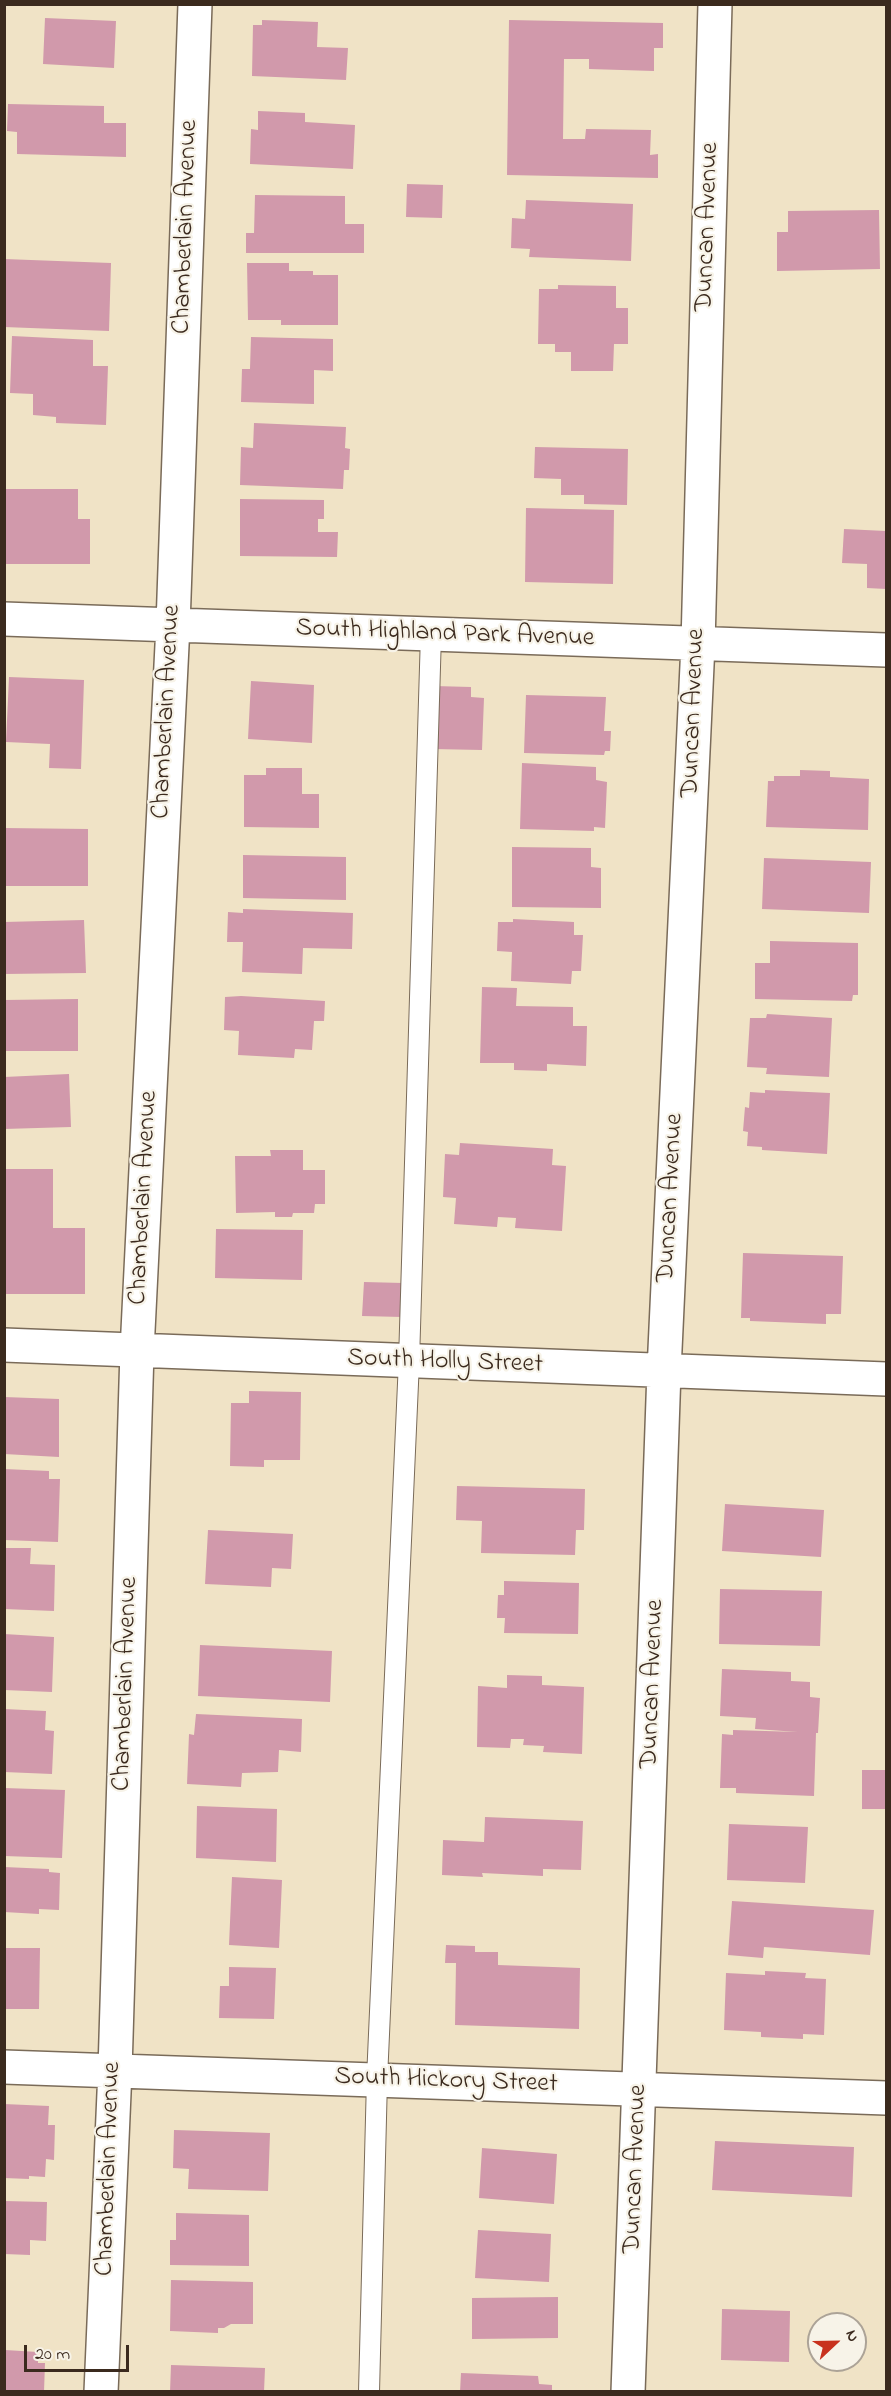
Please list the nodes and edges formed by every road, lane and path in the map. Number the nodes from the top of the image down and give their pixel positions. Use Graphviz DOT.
graph roads {
  1 [pos="195,4"];
  2 [pos="715,4"];
  3 [pos="4,619"];
  4 [pos="173,625"];
  5 [pos="431,634"];
  6 [pos="698,644"];
  7 [pos="886,650"];
  8 [pos="4,1345"];
  9 [pos="137,1351"];
  10 [pos="409,1361"];
  11 [pos="664,1371"];
  12 [pos="886,1379"];
  13 [pos="4,2067"];
  14 [pos="115,2070"];
  15 [pos="377,2079"];
  16 [pos="640,2089"];
  17 [pos="886,2098"];
  18 [pos="101,2391"];
  19 [pos="369,2391"];
  20 [pos="628,2391"];
  1 -- 4 [label="street, Chamberlain Avenue"];
  2 -- 6 [label="street, Duncan Avenue"];
  3 -- 4 [label="street, South Highland Park Avenue"];
  4 -- 5 [label="street, South Highland Park Avenue"];
  4 -- 9 [label="street, Chamberlain Avenue"];
  5 -- 6 [label="street, South Highland Park Avenue"];
  5 -- 10 [label="lane"];
  6 -- 7 [label="street, South Highland Park Avenue"];
  6 -- 11 [label="street, Duncan Avenue"];
  8 -- 9 [label="street, South Holly Street"];
  9 -- 10 [label="street, South Holly Street"];
  9 -- 14 [label="street, Chamberlain Avenue"];
  10 -- 11 [label="street, South Holly Street"];
  10 -- 15 [label="lane"];
  11 -- 12 [label="street, South Holly Street"];
  11 -- 16 [label="street, Duncan Avenue"];
  13 -- 14 [label="street, South Hickory Street"];
  14 -- 15 [label="street, South Hickory Street"];
  14 -- 18 [label="street, Chamberlain Avenue"];
  15 -- 16 [label="street, South Hickory Street"];
  15 -- 19 [label="lane"];
  16 -- 17 [label="street, South Hickory Street"];
  16 -- 20 [label="street, Duncan Avenue"];
}
